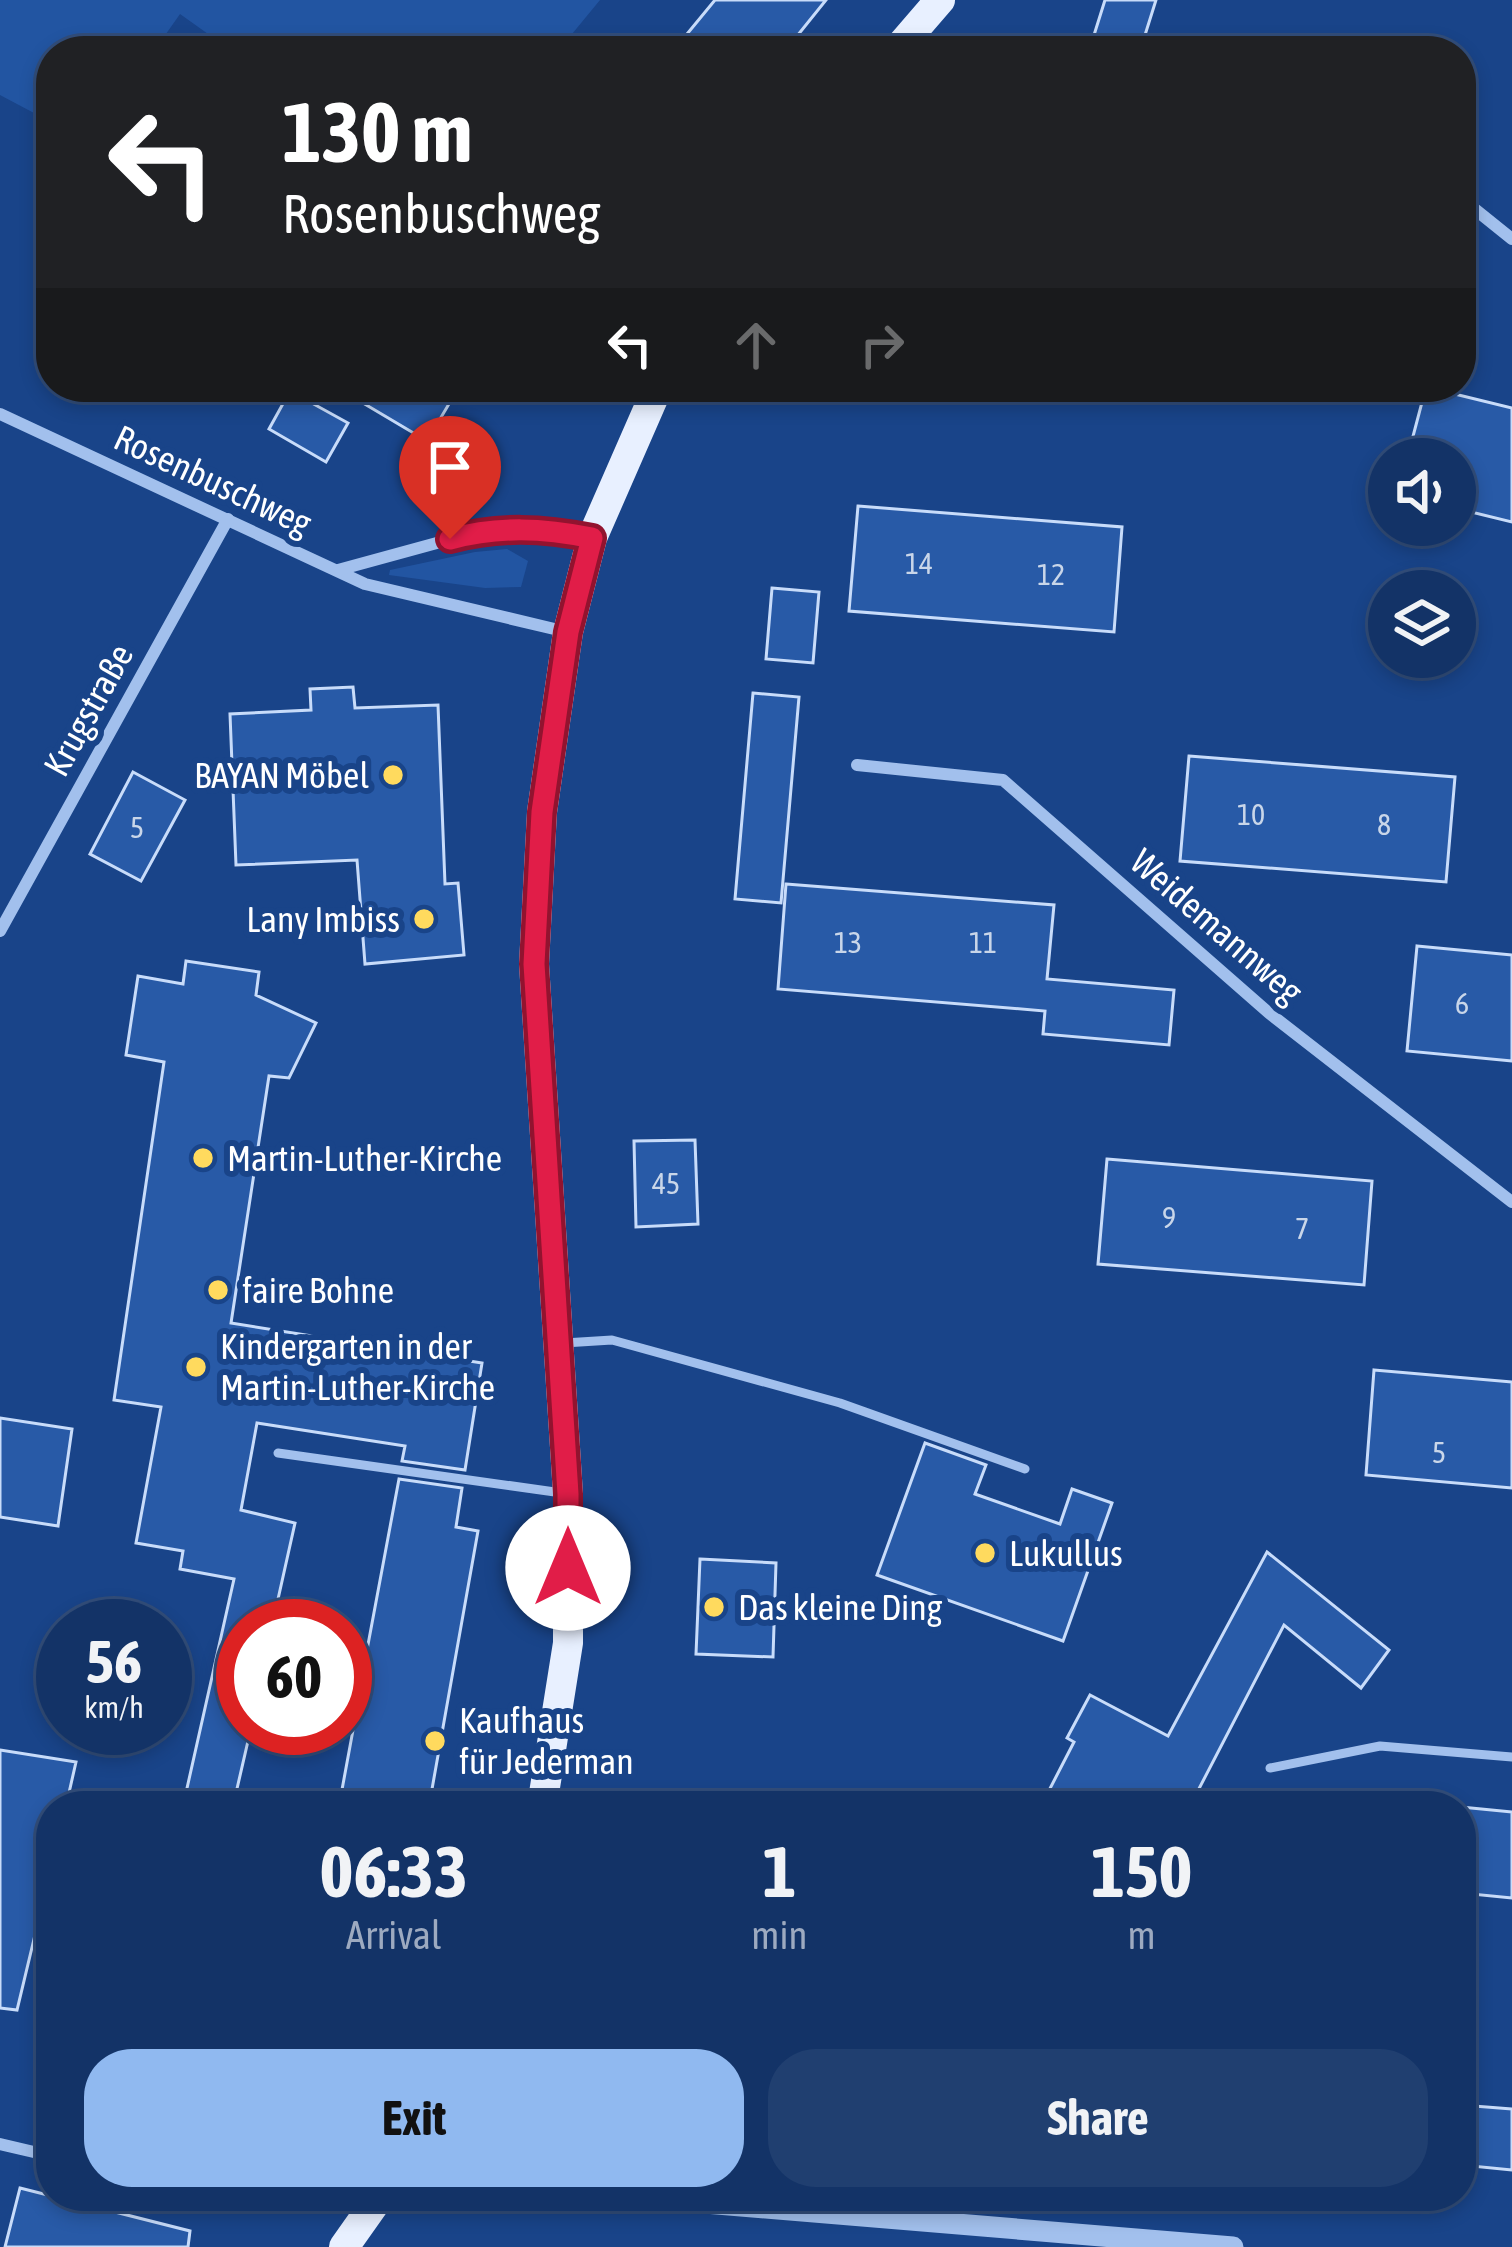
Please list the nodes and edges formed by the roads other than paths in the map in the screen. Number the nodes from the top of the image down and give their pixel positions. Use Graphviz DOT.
graph roads {
  1 [pos="940,0"];
  2 [pos="909,36"];
  3 [pos="1476,210"];
  4 [pos="1512,239"];
  5 [pos="651,402"];
  6 [pos="0,414"];
  7 [pos="227,519"];
  8 [pos="592,538"];
  9 [pos="336,570"];
  10 [pos="568,632"];
  11 [pos="857,765"];
  12 [pos="0,931"];
  13 [pos="1512,1202"];
  14 [pos="559,1343"];
  15 [pos="278,1453"];
  16 [pos="1025,1469"];
  17 [pos="568,1494"];
  18 [pos="1512,1757"];
  19 [pos="1270,1768"];
  20 [pos="544,1791"];
  21 [pos="0,2144"];
  22 [pos="36,2152"];
  23 [pos="369,2211"];
  24 [pos="801,2211"];
  25 [pos="344,2247"];
  26 [pos="1233,2247"];
  1 -- 2 [label="main road"];
  3 -- 4 [label="street"];
  5 -- 8 [label="main road"];
  6 -- 7 [label="street, Rosenbuschweg"];
  7 -- 9 [label="street, Rosenbuschweg"];
  7 -- 12 [label="street, Krugstraße"];
  8 -- 9 [label="street, Rosenbuschweg"];
  8 -- 10 [label="main road"];
  9 -- 10 [label="street, Rosenbuschweg"];
  10 -- 14 [label="main road"];
  11 -- 13 [label="street, Weidemannweg"];
  14 -- 16 [label="lane"];
  14 -- 17 [label="main road"];
  15 -- 17 [label="lane"];
  17 -- 20 [label="main road"];
  18 -- 19 [label="lane"];
  21 -- 22 [label="street"];
  23 -- 25 [label="main road"];
  24 -- 26 [label="street"];
}
